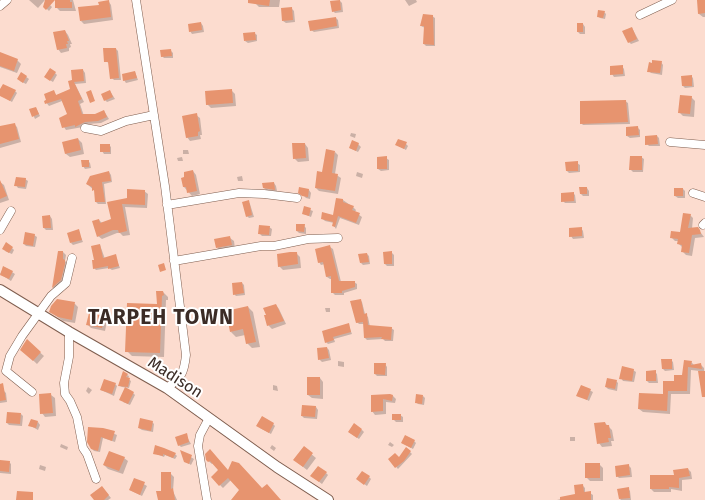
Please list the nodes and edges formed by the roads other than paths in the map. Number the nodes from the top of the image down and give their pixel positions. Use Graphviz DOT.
graph roads {
  1 [pos="7,0"];
  2 [pos="136,0"];
  3 [pos="672,0"];
  4 [pos="0,6"];
  5 [pos="640,15"];
  6 [pos="154,116"];
  7 [pos="85,128"];
  8 [pos="670,142"];
  9 [pos="705,145"];
  10 [pos="693,193"];
  11 [pos="705,197"];
  12 [pos="298,198"];
  13 [pos="167,205"];
  14 [pos="11,211"];
  15 [pos="0,230"];
  16 [pos="338,238"];
  17 [pos="72,258"];
  18 [pos="174,261"];
  19 [pos="0,290"];
  20 [pos="39,313"];
  21 [pos="69,332"];
  22 [pos="167,388"];
  23 [pos="32,392"];
  24 [pos="209,418"];
  25 [pos="96,479"];
  26 [pos="207,500"];
  27 [pos="328,500"];
  1 -- 4 [label="street"];
  2 -- 6 [label="street"];
  3 -- 5 [label="street"];
  6 -- 7 [label="street"];
  6 -- 13 [label="street"];
  8 -- 9 [label="street"];
  10 -- 11 [label="street"];
  12 -- 13 [label="street"];
  13 -- 18 [label="street"];
  14 -- 15 [label="street"];
  16 -- 18 [label="street"];
  17 -- 20 [label="street"];
  18 -- 22 [label="street"];
  19 -- 20 [label="street, Madison"];
  20 -- 21 [label="street, Madison"];
  20 -- 23 [label="street"];
  21 -- 22 [label="street, Madison"];
  21 -- 25 [label="street"];
  22 -- 24 [label="street, Madison"];
  24 -- 26 [label="street"];
  24 -- 27 [label="street, Madison"];
}
